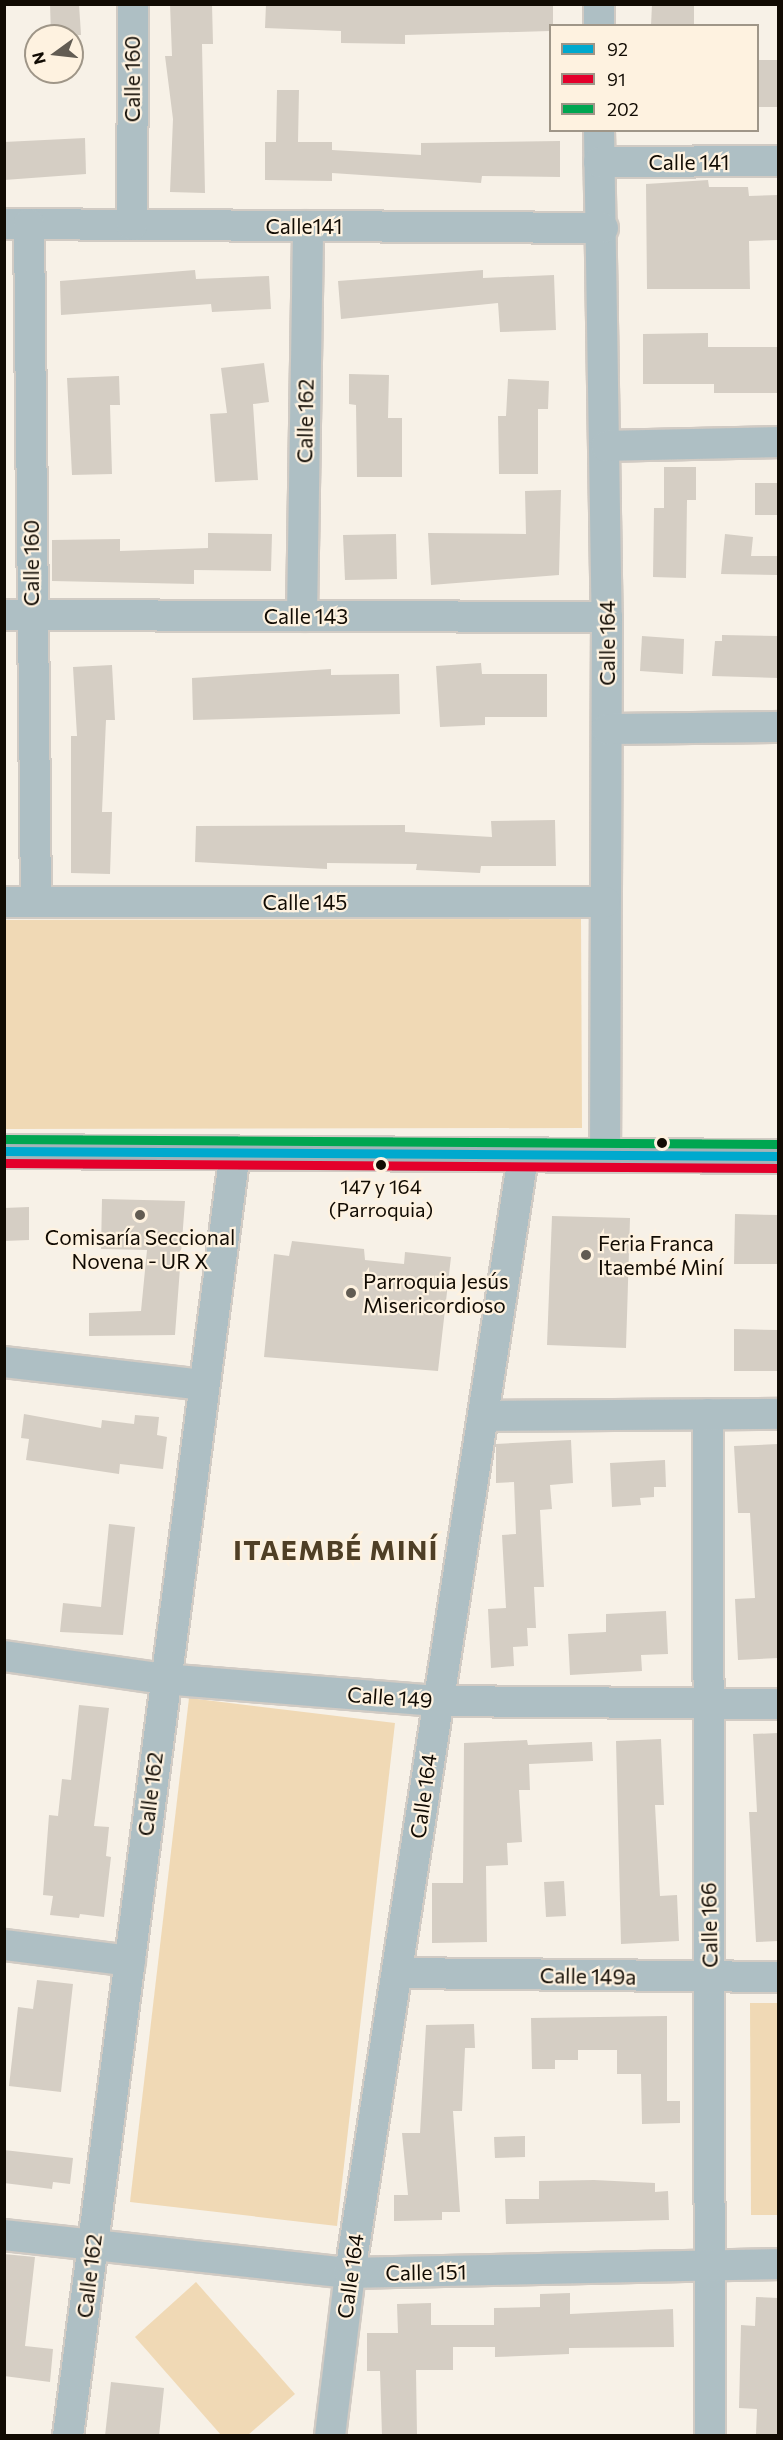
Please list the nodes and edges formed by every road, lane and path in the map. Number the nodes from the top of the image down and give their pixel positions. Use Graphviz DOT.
graph roads {
  1 [pos="133,4"];
  2 [pos="599,4"];
  3 [pos="599,24"];
  4 [pos="599,132"];
  5 [pos="778,161"];
  6 [pos="599,162"];
  7 [pos="17,224"];
  8 [pos="132,225"];
  9 [pos="308,226"];
  10 [pos="603,228"];
  11 [pos="778,442"];
  12 [pos="606,446"];
  13 [pos="18,616"];
  14 [pos="302,616"];
  15 [pos="607,617"];
  16 [pos="778,727"];
  17 [pos="607,729"];
  18 [pos="4,902"];
  19 [pos="36,902"];
  20 [pos="605,902"];
  21 [pos="4,1151"];
  22 [pos="235,1152"];
  23 [pos="605,1156"];
  24 [pos="778,1156"];
  25 [pos="523,1157"];
  26 [pos="4,1362"];
  27 [pos="203,1385"];
  28 [pos="708,1414"];
  29 [pos="778,1414"];
  30 [pos="485,1416"];
  31 [pos="4,1656"];
  32 [pos="163,1678"];
  33 [pos="436,1701"];
  34 [pos="778,1704"];
  35 [pos="706,1705"];
  36 [pos="4,1945"];
  37 [pos="130,1961"];
  38 [pos="397,1973"];
  39 [pos="709,1977"];
  40 [pos="778,1977"];
  41 [pos="4,2235"];
  42 [pos="93,2247"];
  43 [pos="778,2264"];
  44 [pos="709,2265"];
  45 [pos="350,2273"];
  46 [pos="68,2436"];
  47 [pos="330,2436"];
  48 [pos="710,2436"];
  1 -- 8 [label="street, Calle 160"];
  2 -- 3 [label="street"];
  4 -- 6 [label="street, Calle 164"];
  5 -- 6 [label="street, Calle 141"];
  6 -- 10 [label="street, Calle 164"];
  7 -- 8 [label="street, Calle141"];
  7 -- 13 [label="street, Calle 160"];
  8 -- 9 [label="street, Calle141"];
  9 -- 10 [label="street, Calle141"];
  9 -- 14 [label="street, Calle 162"];
  10 -- 12 [label="street, Calle 164"];
  11 -- 12 [label="street"];
  12 -- 15 [label="street, Calle 164"];
  13 -- 14 [label="street, Calle 143"];
  13 -- 19 [label="street, Calle 160"];
  14 -- 15 [label="street, Calle 143"];
  15 -- 17 [label="street, Calle 164"];
  16 -- 17 [label="street"];
  17 -- 20 [label="street, Calle 164"];
  18 -- 19 [label="street, Calle 145"];
  19 -- 20 [label="street, Calle 145"];
  20 -- 23 [label="street, Calle 164"];
  21 -- 22 [label="main road"];
  22 -- 25 [label="main road"];
  22 -- 27 [label="street, Calle 162"];
  23 -- 24 [label="main road"];
  23 -- 25 [label="main road"];
  25 -- 30 [label="street, Calle 164"];
  26 -- 27 [label="street"];
  27 -- 32 [label="street, Calle 162"];
  28 -- 29 [label="street"];
  28 -- 30 [label="street"];
  28 -- 35 [label="street, Calle 166"];
  30 -- 33 [label="street, Calle 164"];
  31 -- 32 [label="street, Calle 149"];
  32 -- 33 [label="street, Calle 149"];
  32 -- 37 [label="street, Calle 162"];
  33 -- 35 [label="street, Calle 149"];
  33 -- 38 [label="street, Calle 164"];
  34 -- 35 [label="street, Calle 149"];
  35 -- 39 [label="street, Calle 166"];
  36 -- 37 [label="street"];
  37 -- 42 [label="street, Calle 162"];
  38 -- 39 [label="street, Calle 149a"];
  38 -- 45 [label="street, Calle 164"];
  39 -- 40 [label="street, Calle 149a"];
  39 -- 44 [label="street, Calle 166"];
  41 -- 42 [label="street, Calle 151"];
  42 -- 45 [label="street, Calle 151"];
  42 -- 46 [label="street, Calle 162"];
  43 -- 44 [label="street, Calle 151"];
  44 -- 45 [label="street, Calle 151"];
  44 -- 48 [label="street, Calle 166"];
  45 -- 47 [label="street, Calle 164"];
}
